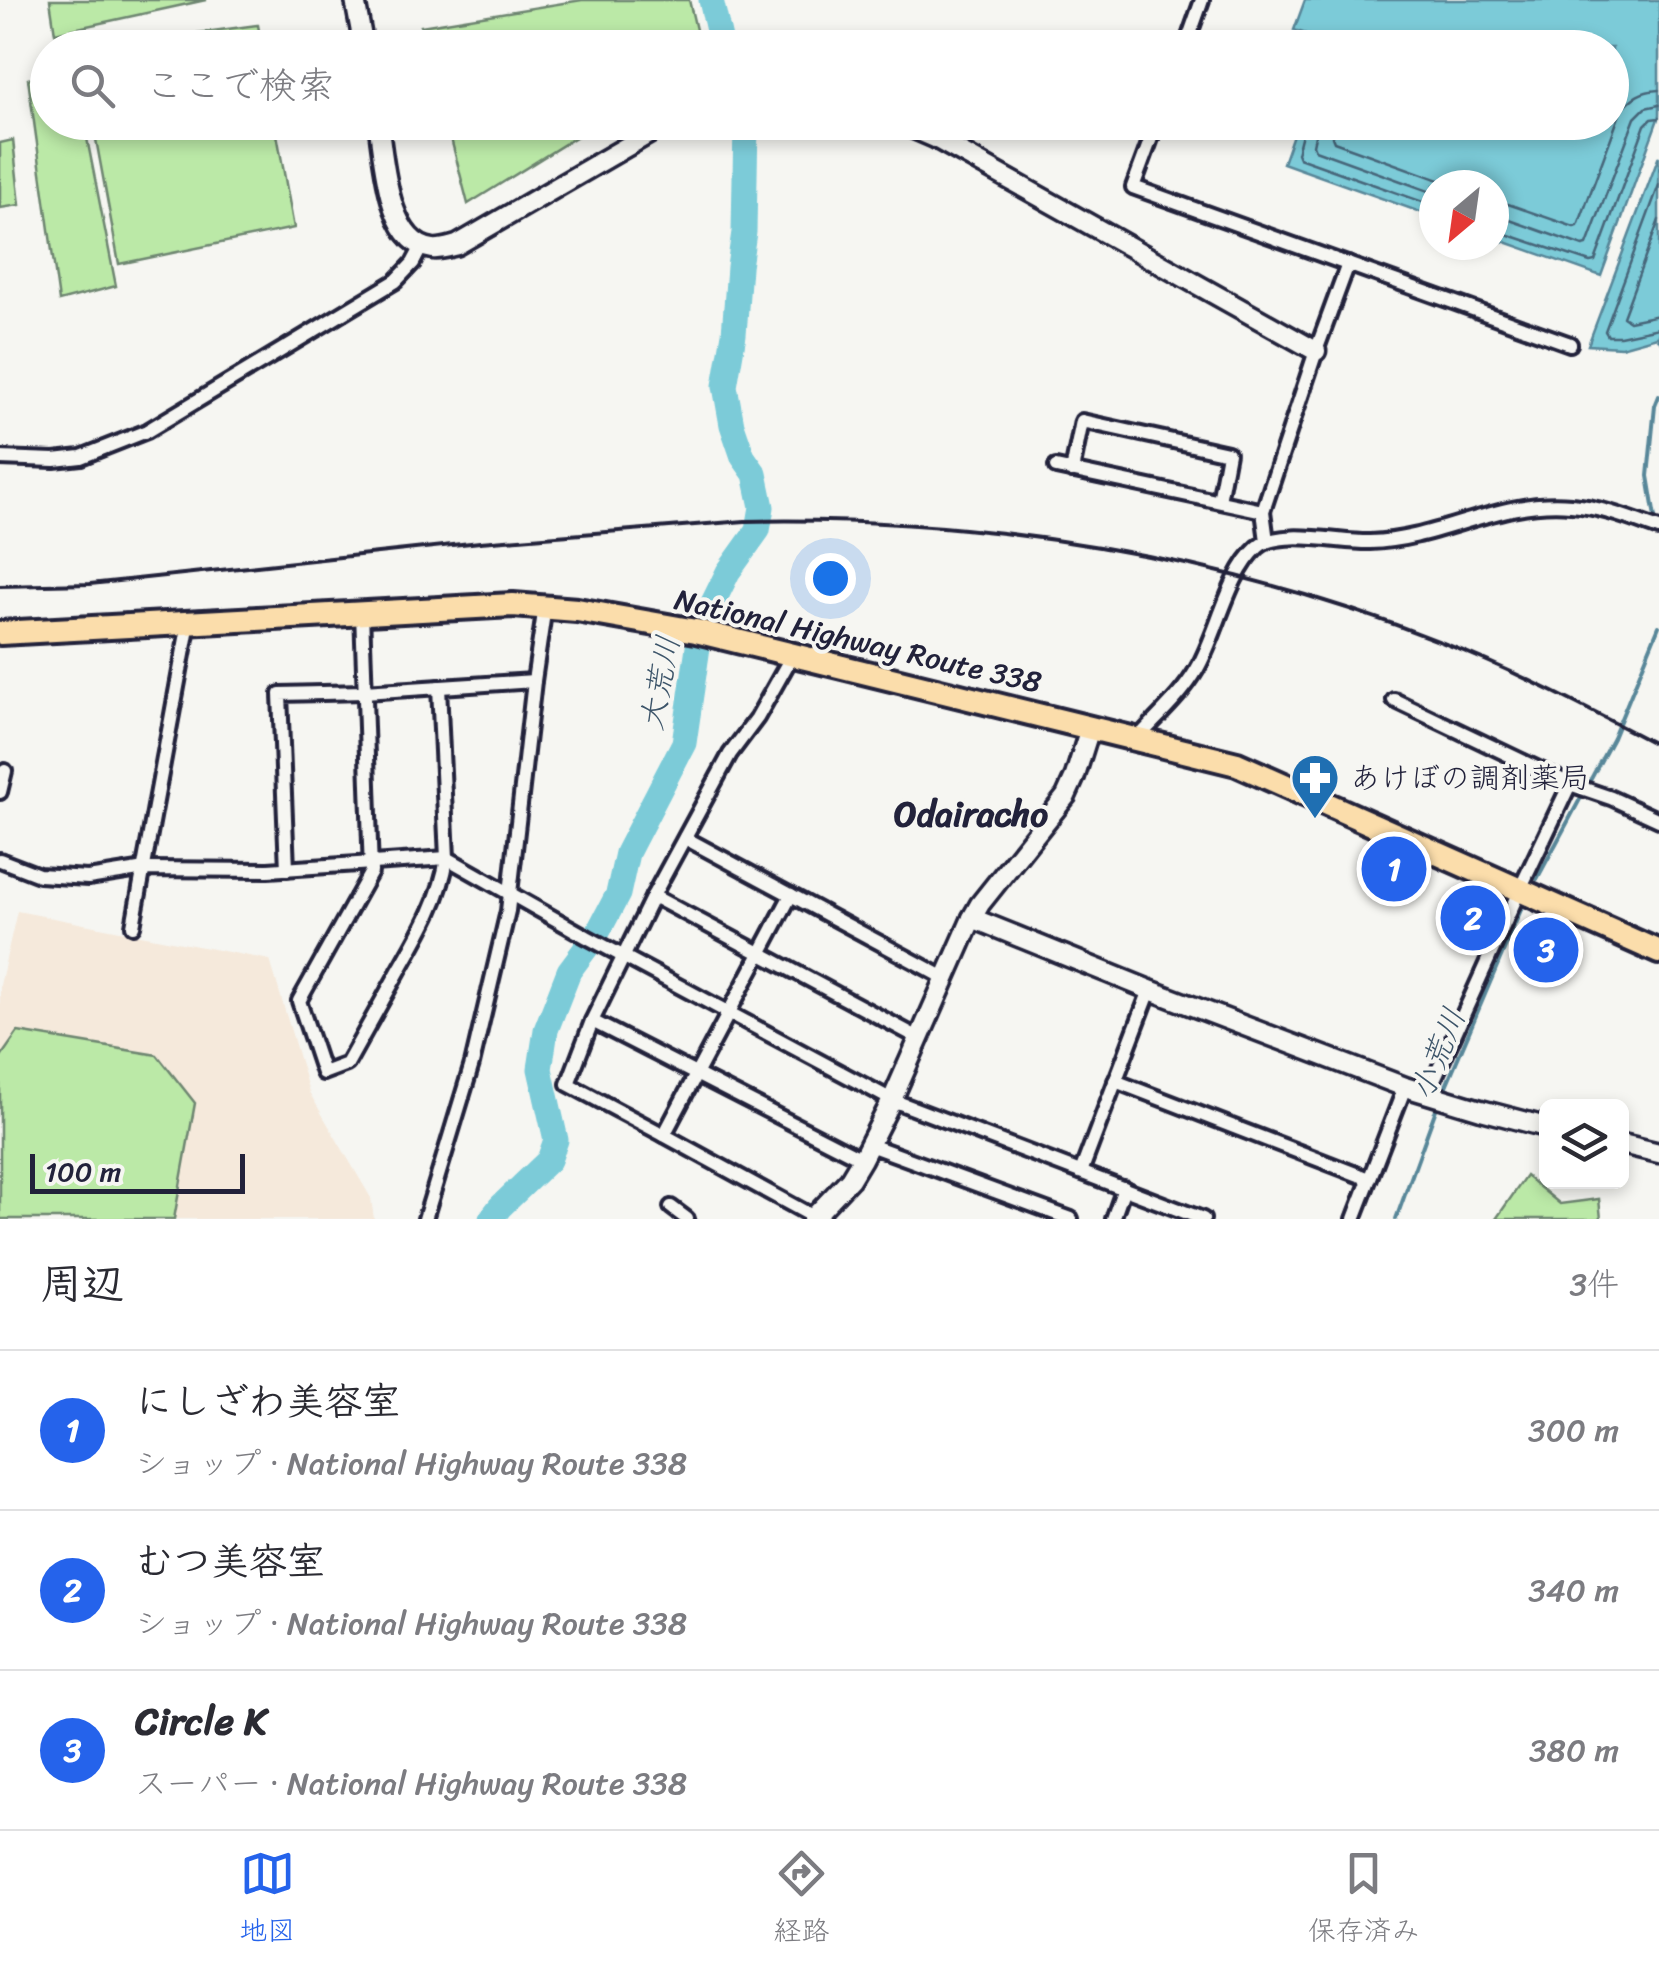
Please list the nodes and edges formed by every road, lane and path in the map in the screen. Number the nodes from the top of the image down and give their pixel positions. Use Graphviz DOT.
graph roads {
  1 [pos="356,0"];
  2 [pos="1202,0"];
  3 [pos="361,30"];
  4 [pos="1191,30"];
  5 [pos="381,140"];
  6 [pos="638,140"];
  7 [pos="939,140"];
  8 [pos="1150,140"];
  9 [pos="422,246"];
  10 [pos="1348,264"];
  11 [pos="1570,344"];
  12 [pos="1316,351"];
  13 [pos="0,458"];
  14 [pos="1056,467"];
  15 [pos="1072,471"];
  16 [pos="1219,501"];
  17 [pos="1264,511"];
  18 [pos="1654,527"];
  19 [pos="1267,541"];
  20 [pos="545,606"];
  21 [pos="362,612"];
  22 [pos="189,622"];
  23 [pos="0,632"];
  24 [pos="793,654"];
  25 [pos="534,682"];
  26 [pos="439,687"];
  27 [pos="364,692"];
  28 [pos="1394,700"];
  29 [pos="1090,728"];
  30 [pos="1138,738"];
  31 [pos="5,770"];
  32 [pos="1570,784"];
  33 [pos="0,792"];
  34 [pos="1659,820"];
  35 [pos="684,838"];
  36 [pos="447,858"];
  37 [pos="0,860"];
  38 [pos="370,863"];
  39 [pos="287,868"];
  40 [pos="144,869"];
  41 [pos="1520,889"];
  42 [pos="790,895"];
  43 [pos="510,896"];
  44 [pos="653,896"];
  45 [pos="972,918"];
  46 [pos="133,926"];
  47 [pos="759,952"];
  48 [pos="1659,952"];
  49 [pos="622,956"];
  50 [pos="944,978"];
  51 [pos="1150,990"];
  52 [pos="728,1013"];
  53 [pos="592,1021"];
  54 [pos="919,1038"];
  55 [pos="697,1073"];
  56 [pos="1115,1081"];
  57 [pos="1405,1088"];
  58 [pos="1430,1095"];
  59 [pos="892,1100"];
  60 [pos="1539,1124"];
  61 [pos="664,1134"];
  62 [pos="1629,1146"];
  63 [pos="866,1152"];
  64 [pos="1659,1153"];
  65 [pos="1081,1172"];
  66 [pos="1369,1179"];
  67 [pos="1124,1188"];
  68 [pos="671,1208"];
  69 [pos="813,1218"];
  70 [pos="425,1219"];
  71 [pos="687,1219"];
  72 [pos="1071,1219"];
  73 [pos="1114,1219"];
  74 [pos="1204,1219"];
  75 [pos="1354,1219"];
  1 -- 3 [label="street"];
  2 -- 4 [label="street"];
  5 -- 9 [label="street"];
  6 -- 9 [label="street"];
  7 -- 12 [label="street"];
  8 -- 10 [label="street"];
  9 -- 13 [label="street"];
  10 -- 11 [label="street"];
  10 -- 12 [label="street"];
  12 -- 17 [label="street"];
  14 -- 15 [label="street"];
  15 -- 16 [label="street"];
  15 -- 16 [label="street"];
  16 -- 17 [label="street"];
  17 -- 19 [label="street"];
  18 -- 19 [label="street"];
  19 -- 30 [label="street"];
  20 -- 21 [label="highway, National Highway Route 338"];
  20 -- 24 [label="highway, National Highway Route 338"];
  20 -- 25 [label="street"];
  21 -- 22 [label="highway, National Highway Route 338"];
  21 -- 27 [label="street"];
  22 -- 23 [label="highway, National Highway Route 338"];
  22 -- 40 [label="street"];
  24 -- 29 [label="highway, National Highway Route 338"];
  24 -- 35 [label="street"];
  25 -- 26 [label="street"];
  25 -- 43 [label="street"];
  26 -- 27 [label="street"];
  26 -- 36 [label="street"];
  27 -- 38 [label="street"];
  27 -- 39 [label="street"];
  28 -- 32 [label="street"];
  29 -- 30 [label="highway, National Highway Route 338"];
  29 -- 45 [label="street"];
  30 -- 41 [label="highway, National Highway Route 338"];
  31 -- 33 [label="street"];
  32 -- 34 [label="street"];
  32 -- 41 [label="street"];
  35 -- 42 [label="street"];
  35 -- 44 [label="street"];
  36 -- 38 [label="street"];
  36 -- 38 [label="street"];
  36 -- 43 [label="street"];
  37 -- 40 [label="street"];
  38 -- 39 [label="street"];
  39 -- 40 [label="street"];
  40 -- 46 [label="street"];
  41 -- 48 [label="highway, National Highway Route 338"];
  41 -- 58 [label="street"];
  42 -- 47 [label="street"];
  42 -- 50 [label="street"];
  43 -- 49 [label="street"];
  43 -- 70 [label="street"];
  44 -- 47 [label="street"];
  44 -- 49 [label="street"];
  45 -- 50 [label="street"];
  45 -- 51 [label="street"];
  47 -- 52 [label="street"];
  47 -- 54 [label="street"];
  49 -- 52 [label="street"];
  49 -- 53 [label="street"];
  50 -- 54 [label="street"];
  51 -- 56 [label="street"];
  51 -- 57 [label="street"];
  52 -- 55 [label="street"];
  52 -- 59 [label="street"];
  53 -- 55 [label="street"];
  53 -- 61 [label="street"];
  54 -- 59 [label="street"];
  55 -- 61 [label="street"];
  55 -- 63 [label="street"];
  56 -- 65 [label="street"];
  56 -- 66 [label="street"];
  57 -- 58 [label="street"];
  57 -- 66 [label="street"];
  58 -- 60 [label="street"];
  59 -- 63 [label="street"];
  59 -- 65 [label="street"];
  61 -- 69 [label="street"];
  62 -- 64 [label="street"];
  63 -- 69 [label="street"];
  63 -- 72 [label="street"];
  65 -- 67 [label="street"];
  66 -- 75 [label="street"];
  67 -- 73 [label="street"];
  67 -- 74 [label="street"];
  68 -- 71 [label="street"];
}
